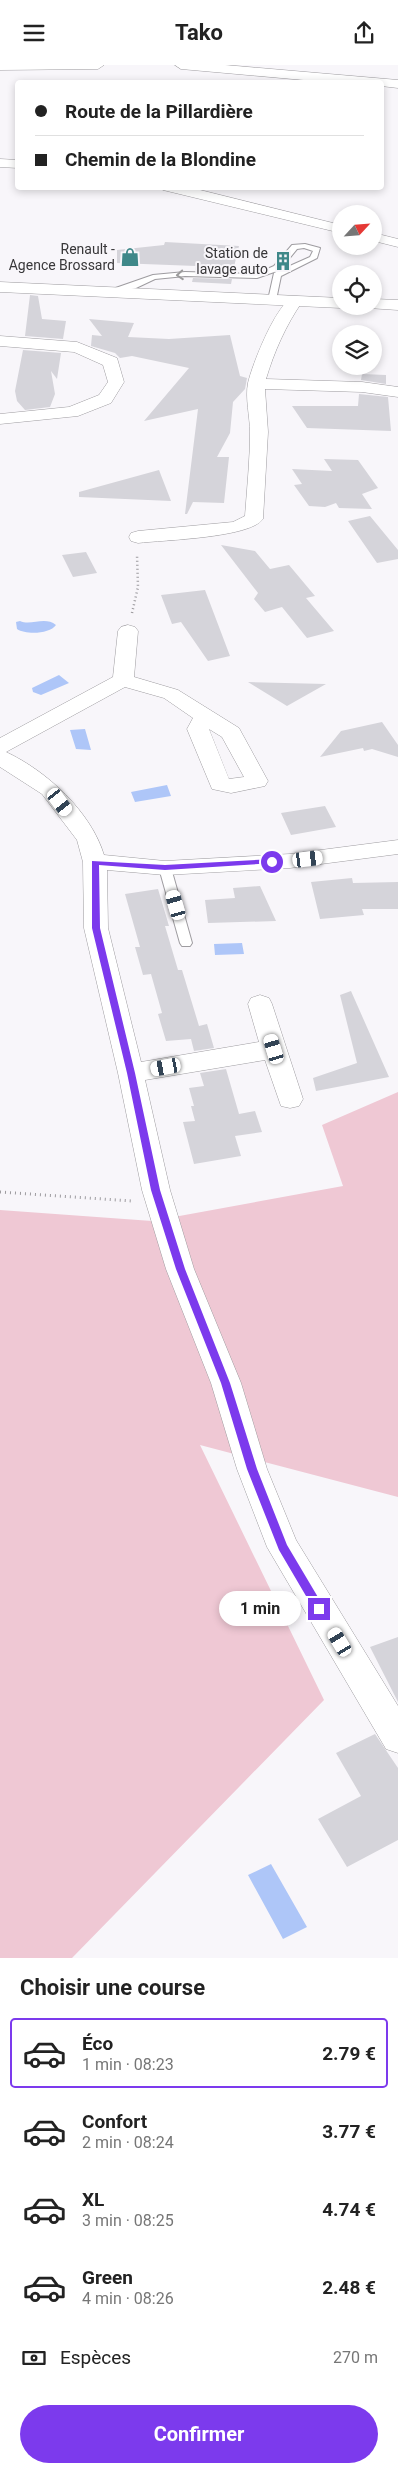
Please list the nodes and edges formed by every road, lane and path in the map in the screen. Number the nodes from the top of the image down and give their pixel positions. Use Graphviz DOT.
graph roads {
  1 [pos="98,65"];
  2 [pos="181,65"];
  3 [pos="0,66"];
  4 [pos="285,69"];
  5 [pos="368,80"];
  6 [pos="384,82"];
  7 [pos="398,84"];
  8 [pos="0,163"];
  9 [pos="15,164"];
  10 [pos="180,190"];
  11 [pos="332,227"];
  12 [pos="382,239"];
  13 [pos="398,243"];
  14 [pos="257,276"];
  15 [pos="0,287"];
  16 [pos="108,292"];
  17 [pos="273,292"];
  18 [pos="294,301"];
  19 [pos="332,303"];
  20 [pos="382,304"];
  21 [pos="398,305"];
  22 [pos="0,341"];
  23 [pos="256,384"];
  24 [pos="398,392"];
  25 [pos="0,419"];
  26 [pos="138,537"];
  27 [pos="128,631"];
  28 [pos="123,680"];
  29 [pos="204,716"];
  30 [pos="0,747"];
  31 [pos="0,757"];
  32 [pos="398,847"];
  33 [pos="165,868"];
  34 [pos="95,872"];
  35 [pos="186,943"];
  36 [pos="260,1004"];
  37 [pos="274,1049"];
  38 [pos="131,1073"];
  39 [pos="290,1099"];
  40 [pos="0,1192"];
  41 [pos="160,1204"];
  42 [pos="398,1737"];
  1 -- 3 [label="street"];
  2 -- 4 [label="street"];
  4 -- 5 [label="street"];
  6 -- 7 [label="street"];
  8 -- 9 [label="street"];
  10 -- 11 [label="street"];
  12 -- 13 [label="street"];
  14 -- 16 [label="lane, one-way"];
  14 -- 17 [label="lane"];
  14 -- 17 [label="lane"];
  15 -- 16 [label="main road"];
  16 -- 17 [label="main road"];
  17 -- 18 [label="main road"];
  18 -- 19 [label="main road"];
  18 -- 23 [label="street"];
  20 -- 21 [label="main road"];
  22 -- 25 [label="street"];
  23 -- 24 [label="street"];
  23 -- 26 [label="street"];
  26 -- 27 [label="path"];
  27 -- 28 [label="street"];
  28 -- 29 [label="street"];
  28 -- 30 [label="street"];
  31 -- 34 [label="street"];
  32 -- 33 [label="street"];
  33 -- 34 [label="street"];
  33 -- 35 [label="lane"];
  34 -- 38 [label="street"];
  36 -- 37 [label="street"];
  37 -- 38 [label="street"];
  37 -- 39 [label="street"];
  38 -- 41 [label="street"];
  40 -- 41 [label="path"];
  41 -- 42 [label="street"];
}
